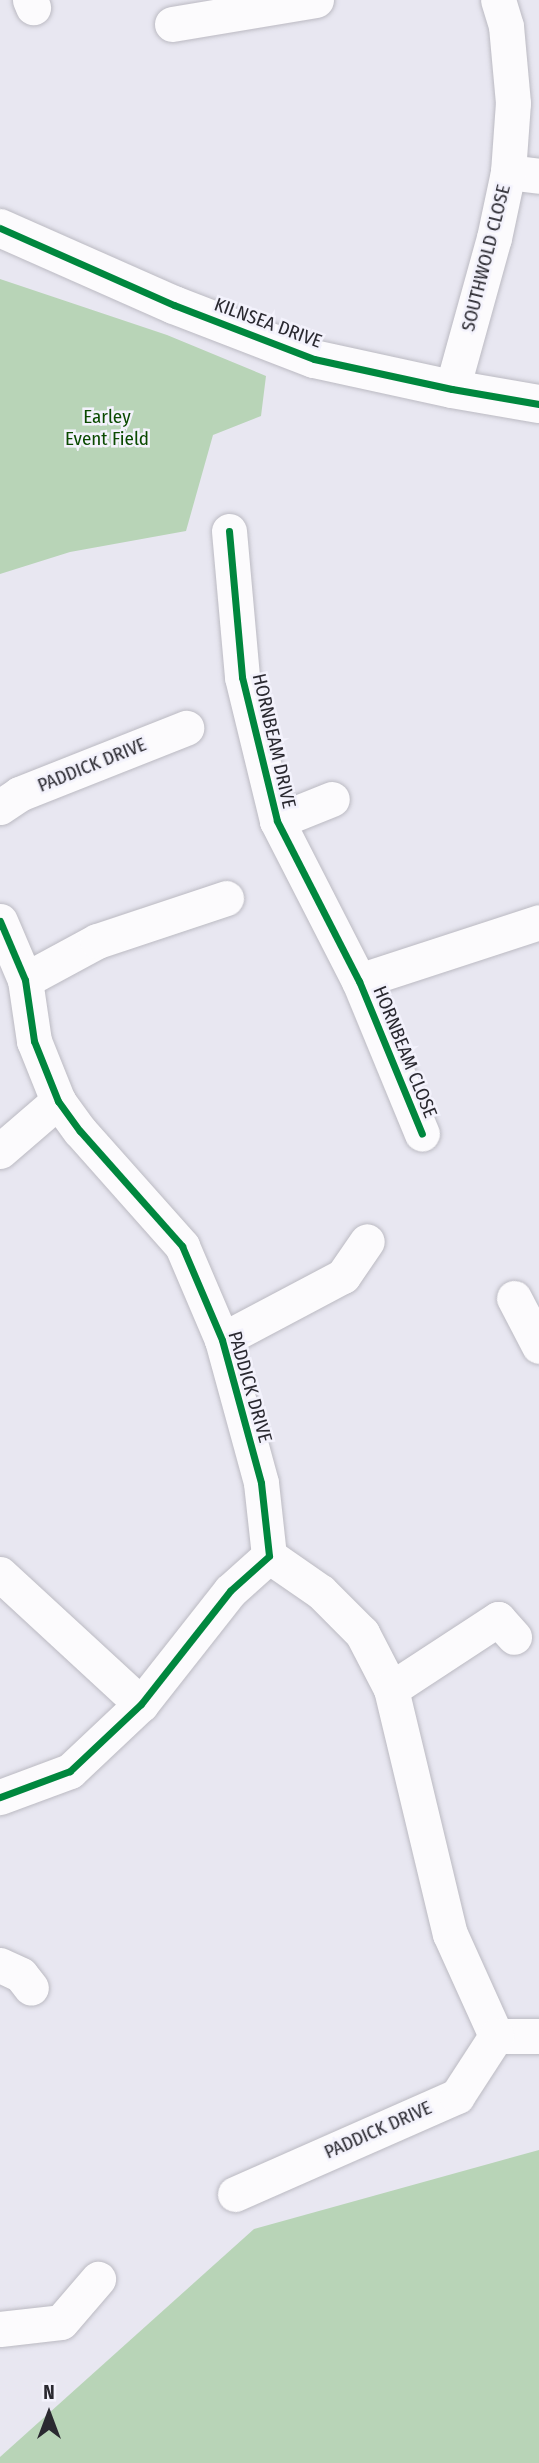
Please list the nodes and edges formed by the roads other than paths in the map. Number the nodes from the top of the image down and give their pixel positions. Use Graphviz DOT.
graph roads {
  1 [pos="498,0"];
  2 [pos="295,1"];
  3 [pos="172,24"];
  4 [pos="523,174"];
  5 [pos="0,228"];
  6 [pos="452,389"];
  7 [pos="539,404"];
  8 [pos="229,531"];
  9 [pos="186,728"];
  10 [pos="332,799"];
  11 [pos="0,807"];
  12 [pos="277,821"];
  13 [pos="226,898"];
  14 [pos="0,921"];
  15 [pos="539,922"];
  16 [pos="26,980"];
  17 [pos="359,981"];
  18 [pos="58,1101"];
  19 [pos="422,1134"];
  20 [pos="0,1151"];
  21 [pos="367,1241"];
  22 [pos="514,1298"];
  23 [pos="222,1340"];
  24 [pos="539,1346"];
  25 [pos="269,1556"];
  26 [pos="0,1574"];
  27 [pos="501,1616"];
  28 [pos="391,1689"];
  29 [pos="141,1704"];
  30 [pos="0,1797"];
  31 [pos="0,1965"];
  32 [pos="31,1988"];
  33 [pos="496,2036"];
  34 [pos="539,2036"];
  35 [pos="235,2194"];
  36 [pos="98,2279"];
  37 [pos="0,2329"];
  1 -- 4 [label="street, SOUTHWOLD CLOSE"];
  2 -- 3 [label="street"];
  4 -- 6 [label="street, SOUTHWOLD CLOSE"];
  5 -- 6 [label="street, KILNSEA DRIVE"];
  6 -- 7 [label="street, KILNSEA DRIVE"];
  8 -- 12 [label="street, HORNBEAM DRIVE"];
  9 -- 11 [label="street, PADDICK DRIVE"];
  10 -- 12 [label="street"];
  12 -- 17 [label="street, HORNBEAM DRIVE"];
  13 -- 16 [label="street"];
  14 -- 16 [label="street, PADDICK DRIVE"];
  15 -- 17 [label="street"];
  16 -- 18 [label="street, PADDICK DRIVE"];
  17 -- 19 [label="street, HORNBEAM CLOSE"];
  18 -- 20 [label="street"];
  18 -- 23 [label="street, PADDICK DRIVE"];
  21 -- 23 [label="street, PADDICK DRIVE"];
  22 -- 24 [label="street"];
  23 -- 25 [label="street, PADDICK DRIVE"];
  25 -- 28 [label="street"];
  25 -- 29 [label="street"];
  26 -- 29 [label="street"];
  27 -- 28 [label="street"];
  28 -- 33 [label="street"];
  29 -- 30 [label="street"];
  31 -- 32 [label="street"];
  33 -- 34 [label="street"];
  33 -- 35 [label="street, PADDICK DRIVE"];
  36 -- 37 [label="street"];
}
